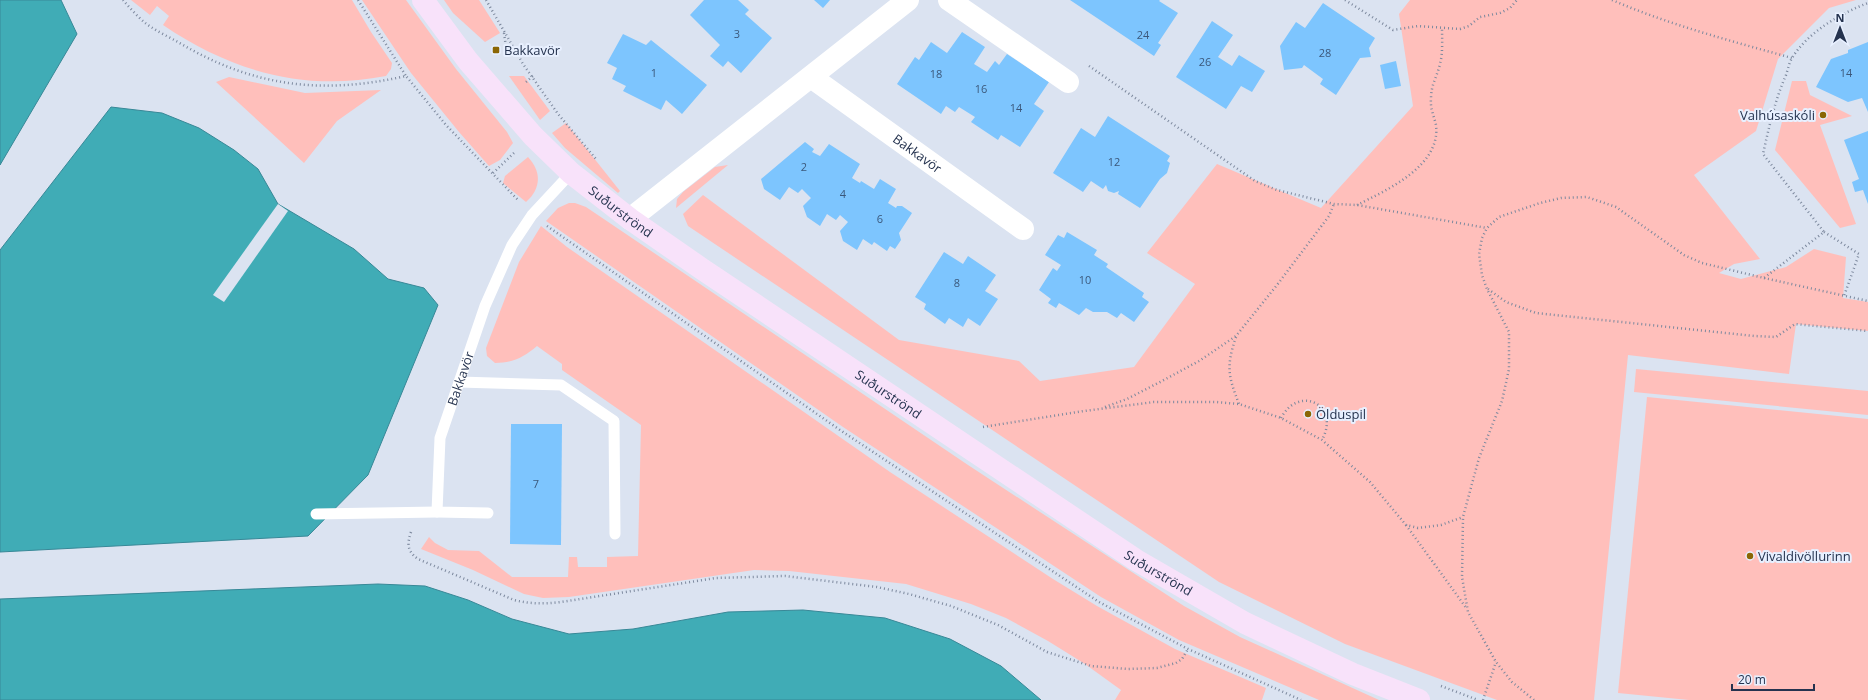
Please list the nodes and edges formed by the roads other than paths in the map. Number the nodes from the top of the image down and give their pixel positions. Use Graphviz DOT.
graph roads {
  1 [pos="908,0"];
  2 [pos="949,0"];
  3 [pos="425,1"];
  4 [pos="811,77"];
  5 [pos="1068,82"];
  6 [pos="571,173"];
  7 [pos="630,219"];
  8 [pos="1023,229"];
  9 [pos="459,382"];
  10 [pos="437,512"];
  11 [pos="488,513"];
  12 [pos="316,514"];
  13 [pos="615,534"];
  14 [pos="1419,700"];
  1 -- 4 [label="street"];
  2 -- 5 [label="street"];
  3 -- 6 [label="street, Suðurströnd"];
  4 -- 7 [label="street"];
  4 -- 8 [label="street, Bakkavör"];
  6 -- 7 [label="street, Suðurströnd"];
  6 -- 9 [label="lane, Bakkavör"];
  7 -- 14 [label="street, Suðurströnd"];
  9 -- 10 [label="lane, Bakkavör"];
  9 -- 13 [label="lane"];
  10 -- 11 [label="lane"];
  10 -- 12 [label="lane"];
}
